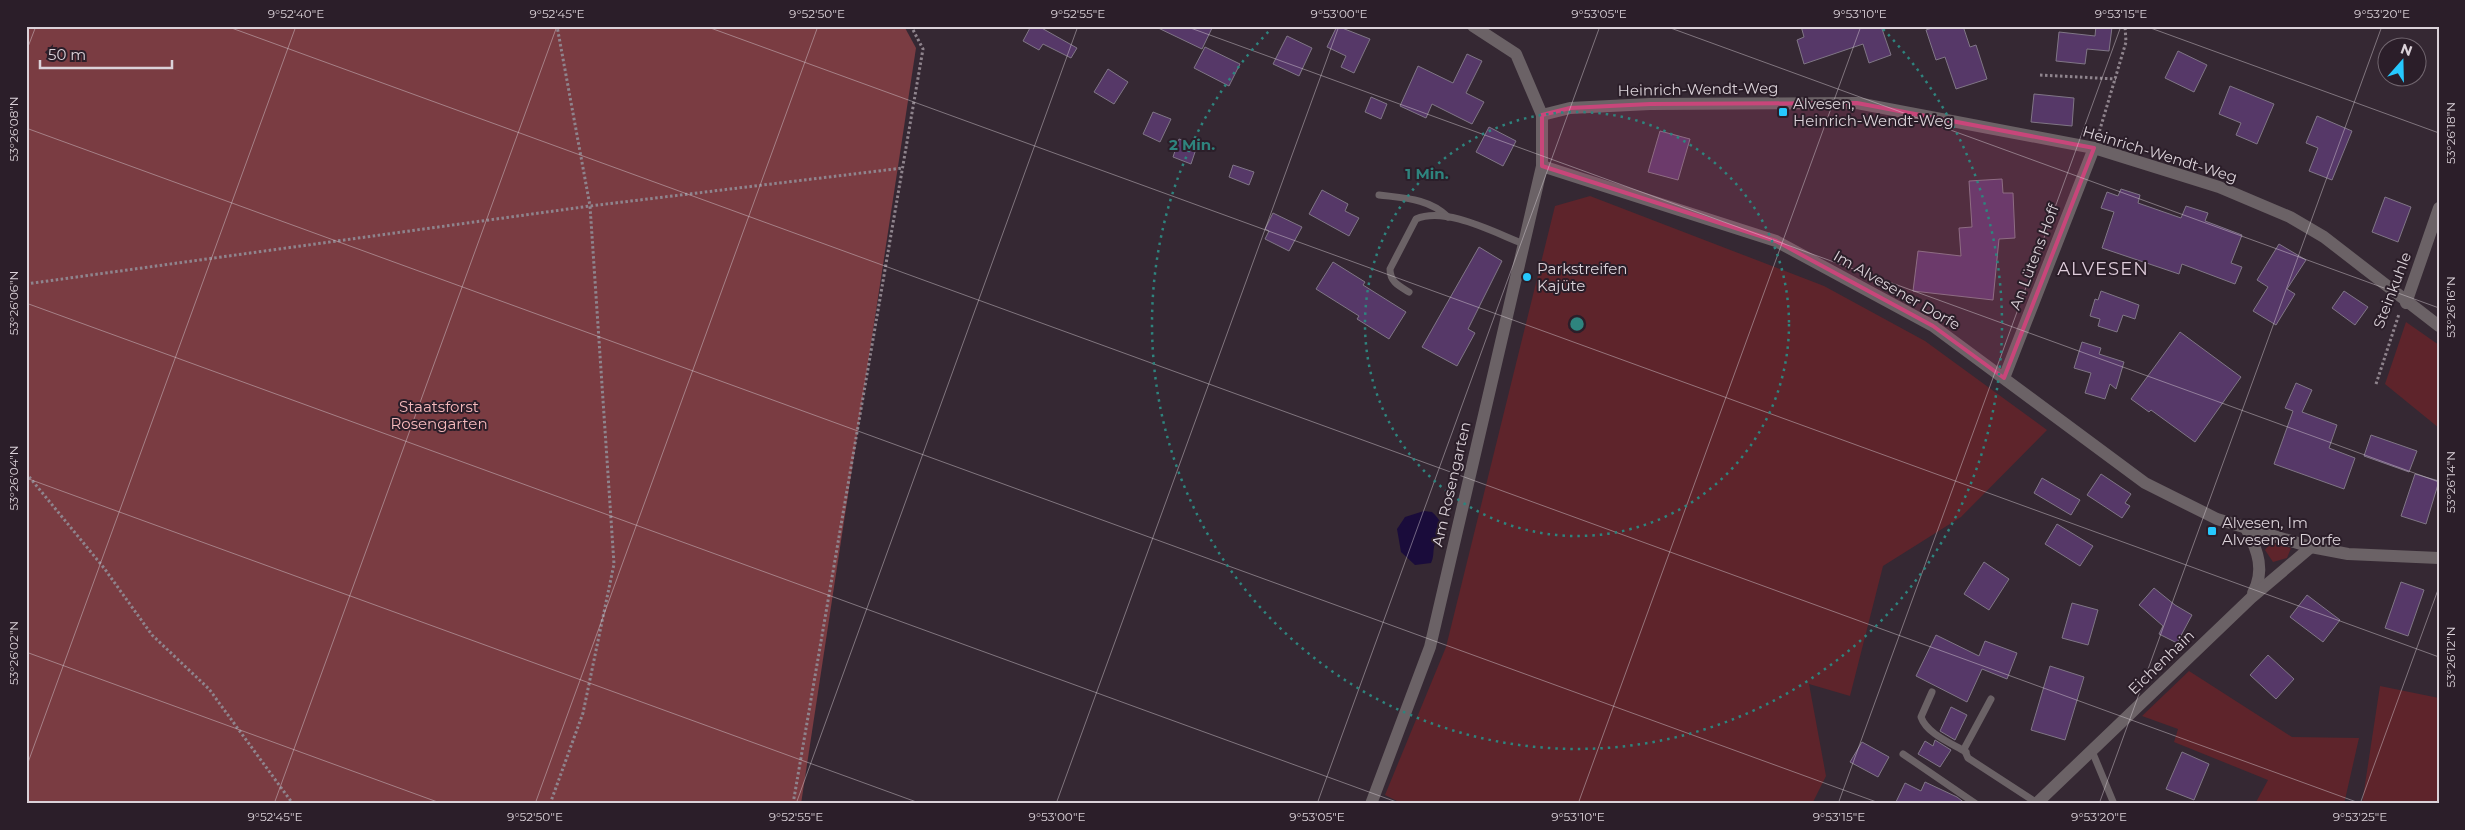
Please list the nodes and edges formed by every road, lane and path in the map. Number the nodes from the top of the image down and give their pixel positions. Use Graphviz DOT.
graph roads {
  1 [pos="557,26"];
  2 [pos="911,26"];
  3 [pos="1473,26"];
  4 [pos="2125,26"];
  5 [pos="2040,75"];
  6 [pos="2116,78"];
  7 [pos="1542,115"];
  8 [pos="2094,148"];
  9 [pos="1542,166"];
  10 [pos="903,168"];
  11 [pos="1379,195"];
  12 [pos="590,206"];
  13 [pos="2439,208"];
  14 [pos="1448,217"];
  15 [pos="1524,244"];
  16 [pos="26,284"];
  17 [pos="1409,292"];
  18 [pos="2406,303"];
  19 [pos="2439,326"];
  20 [pos="2004,378"];
  21 [pos="2376,384"];
  22 [pos="26,474"];
  23 [pos="2248,530"];
  24 [pos="2311,547"];
  25 [pos="2439,558"];
  26 [pos="2250,598"];
  27 [pos="1932,692"];
  28 [pos="1991,699"];
  29 [pos="2092,750"];
  30 [pos="1966,752"];
  31 [pos="1903,754"];
  32 [pos="2037,803"];
  33 [pos="293,804"];
  34 [pos="550,804"];
  35 [pos="793,804"];
  36 [pos="1371,804"];
  37 [pos="1976,804"];
  38 [pos="2114,804"];
  1 -- 12 [label="path"];
  2 -- 10 [label="path"];
  3 -- 7 [label="street"];
  4 -- 6 [label="path"];
  5 -- 6 [label="path"];
  6 -- 8 [label="path"];
  7 -- 8 [label="street, Heinrich-Wendt-Weg"];
  7 -- 9 [label="street"];
  8 -- 18 [label="street, Heinrich-Wendt-Weg"];
  8 -- 20 [label="street, An Lütens Hoff"];
  9 -- 15 [label="street, Am Rosengarten"];
  9 -- 20 [label="street, Im Alvesener Dorfe"];
  10 -- 12 [label="path"];
  10 -- 35 [label="path"];
  11 -- 14 [label="lane"];
  12 -- 16 [label="path"];
  12 -- 34 [label="path"];
  13 -- 18 [label="street, Steinkuhle"];
  14 -- 15 [label="lane"];
  14 -- 17 [label="lane"];
  15 -- 36 [label="street, Am Rosengarten"];
  18 -- 19 [label="street, Heinrich-Wendt-Weg"];
  18 -- 21 [label="path, Steinkuhle"];
  20 -- 23 [label="street, Im Alvesener Dorfe"];
  22 -- 33 [label="path"];
  23 -- 24 [label="street, Im Alvesener Dorfe"];
  23 -- 26 [label="street"];
  24 -- 25 [label="street, Im Alvesener Dorfe"];
  24 -- 26 [label="street, Eichenhain"];
  26 -- 29 [label="street, Eichenhain"];
  27 -- 30 [label="lane"];
  28 -- 30 [label="lane"];
  29 -- 32 [label="street, Eichenhain"];
  29 -- 38 [label="lane"];
  30 -- 32 [label="lane"];
  31 -- 37 [label="lane"];
}
